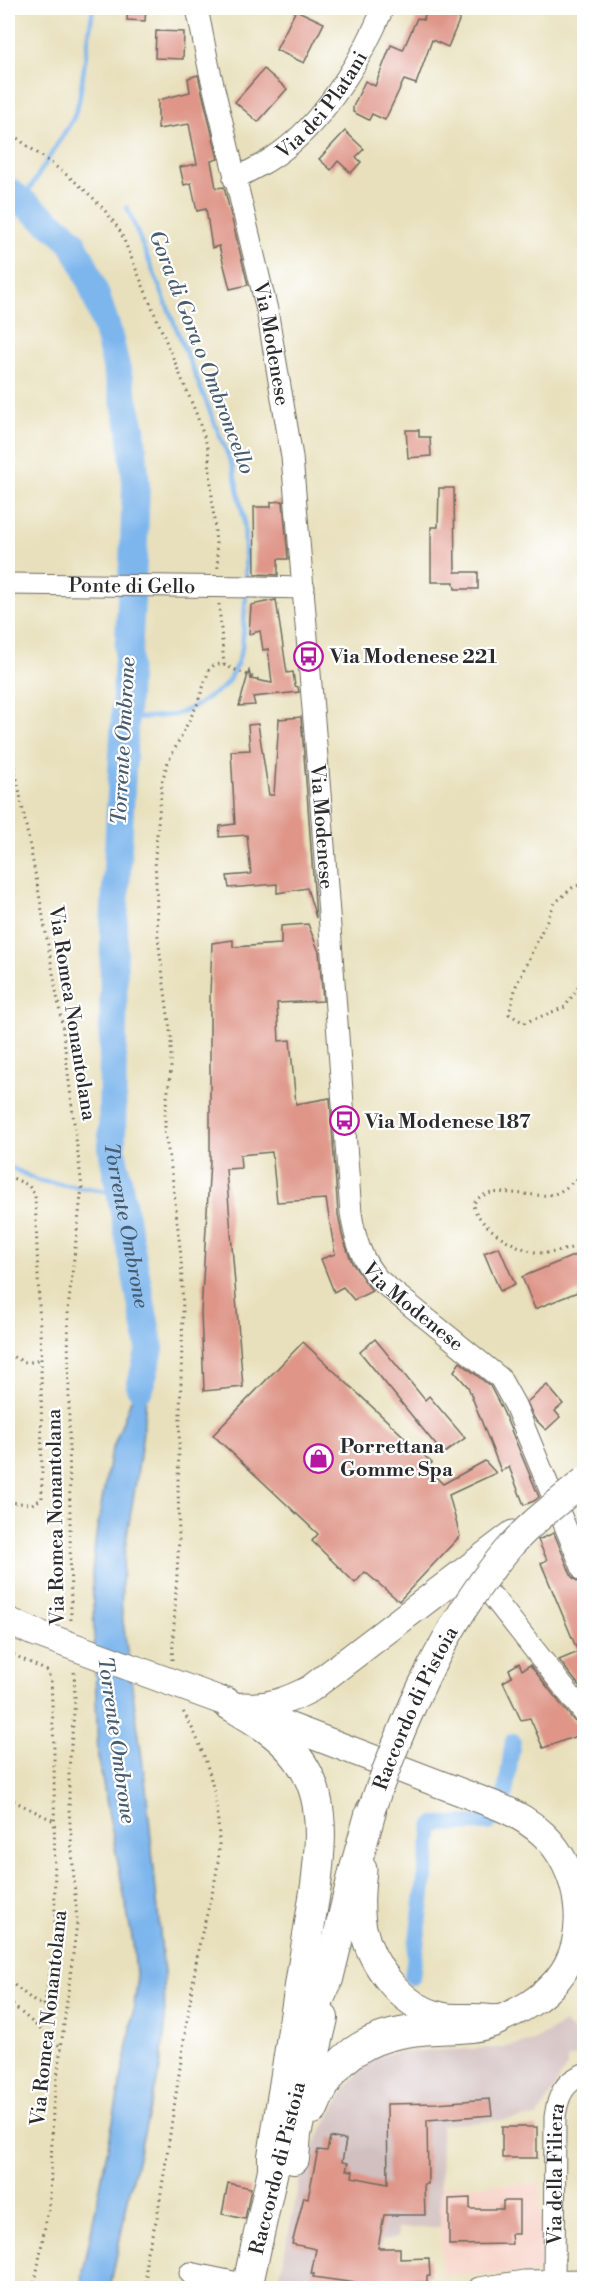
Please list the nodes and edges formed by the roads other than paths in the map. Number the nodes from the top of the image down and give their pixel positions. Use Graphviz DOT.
graph roads {
  1 [pos="197,8"];
  2 [pos="383,8"];
  3 [pos="234,179"];
  4 [pos="8,584"];
  5 [pos="304,588"];
  6 [pos="585,1481"];
  7 [pos="543,1515"];
  8 [pos="585,1572"];
  9 [pos="494,1597"];
  10 [pos="20,1626"];
  11 [pos="225,1702"];
  12 [pos="585,1713"];
  13 [pos="371,1811"];
  14 [pos="496,2020"];
  15 [pos="585,2074"];
  16 [pos="284,2165"];
  17 [pos="190,2273"];
  18 [pos="585,2280"];
  19 [pos="554,2284"];
  20 [pos="250,2287"];
  21 [pos="479,2289"];
  1 -- 3 [label="street, Via Modenese"];
  2 -- 3 [label="street, Via dei Platani"];
  3 -- 5 [label="street, Via Modenese"];
  4 -- 5 [label="street, Ponte di Gello, bridge"];
  5 -- 8 [label="street, Via Modenese"];
  6 -- 7 [label="main road, Raccordo di Pistoia, bridge"];
  7 -- 11 [label="main road, bridge"];
  7 -- 13 [label="main road, Raccordo di Pistoia, bridge"];
  9 -- 12 [label="street"];
  10 -- 11 [label="main road, bridge"];
  11 -- 14 [label="main road"];
  11 -- 16 [label="highway"];
  13 -- 14 [label="main road"];
  13 -- 16 [label="highway, Raccordo di Pistoia"];
  14 -- 16 [label="highway"];
  15 -- 19 [label="street, Via della Filiera"];
  16 -- 20 [label="highway, Raccordo di Pistoia"];
  17 -- 20 [label="street"];
  18 -- 19 [label="street"];
  19 -- 21 [label="street"];
}
